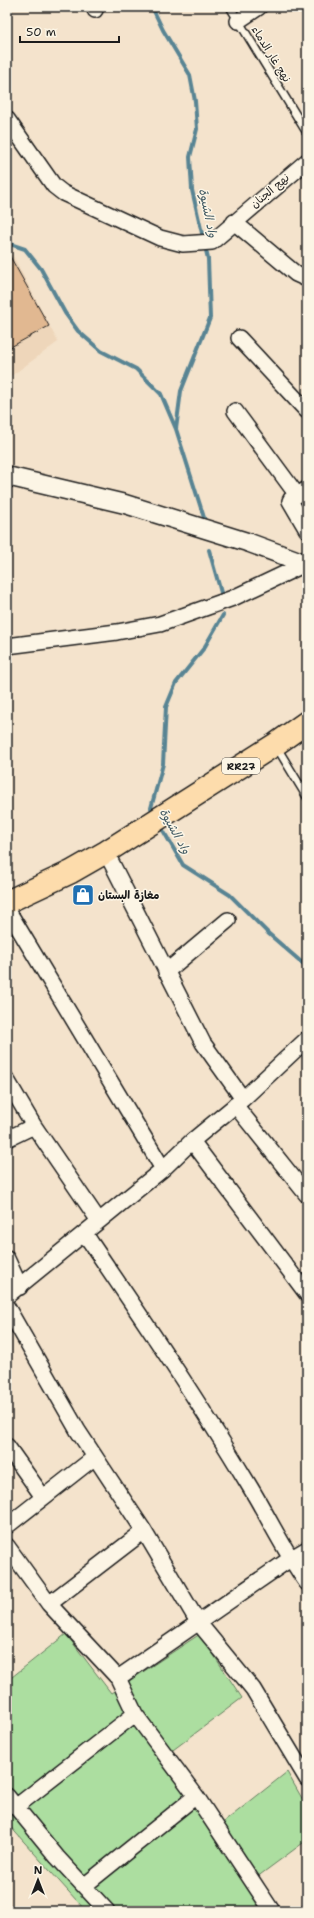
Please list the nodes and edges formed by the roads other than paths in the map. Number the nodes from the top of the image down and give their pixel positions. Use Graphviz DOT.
graph roads {
  1 [pos="230,7"];
  2 [pos="259,7"];
  3 [pos="238,21"];
  4 [pos="7,119"];
  5 [pos="307,133"];
  6 [pos="307,161"];
  7 [pos="234,222"];
  8 [pos="307,279"];
  9 [pos="239,338"];
  10 [pos="235,411"];
  11 [pos="307,411"];
  12 [pos="7,476"];
  13 [pos="302,492"];
  14 [pos="307,530"];
  15 [pos="306,564"];
  16 [pos="7,646"];
  17 [pos="307,722"];
  18 [pos="276,744"];
  19 [pos="307,797"];
  20 [pos="106,852"];
  21 [pos="7,902"];
  22 [pos="7,909"];
  23 [pos="228,920"];
  24 [pos="166,972"];
  25 [pos="305,1046"];
  26 [pos="7,1080"];
  27 [pos="239,1102"];
  28 [pos="34,1126"];
  29 [pos="7,1139"];
  30 [pos="192,1141"];
  31 [pos="163,1169"];
  32 [pos="307,1196"];
  33 [pos="99,1221"];
  34 [pos="85,1234"];
  35 [pos="7,1259"];
  36 [pos="20,1287"];
  37 [pos="307,1294"];
  38 [pos="7,1296"];
  39 [pos="7,1307"];
  40 [pos="7,1446"];
  41 [pos="95,1457"];
  42 [pos="42,1497"];
  43 [pos="7,1526"];
  44 [pos="144,1531"];
  45 [pos="7,1546"];
  46 [pos="307,1549"];
  47 [pos="290,1559"];
  48 [pos="307,1583"];
  49 [pos="49,1604"];
  50 [pos="198,1622"];
  51 [pos="118,1678"];
  52 [pos="135,1714"];
  53 [pos="302,1762"];
  54 [pos="307,1779"];
  55 [pos="196,1796"];
  56 [pos="12,1801"];
  57 [pos="84,1886"];
  58 [pos="107,1911"];
  59 [pos="272,1911"];
  1 -- 3 [label="lane, نهج غار الدماء"];
  2 -- 3 [label="street"];
  3 -- 5 [label="lane, نهج غار الدماء"];
  4 -- 7 [label="street, نهج الجنان"];
  6 -- 7 [label="street, نهج الجنان"];
  7 -- 8 [label="street"];
  9 -- 11 [label="street"];
  10 -- 13 [label="street"];
  12 -- 15 [label="street"];
  13 -- 14 [label="street"];
  15 -- 16 [label="street"];
  17 -- 18 [label="main road, RR27"];
  18 -- 19 [label="lane"];
  18 -- 20 [label="main road, RR27"];
  20 -- 21 [label="main road, RR27"];
  20 -- 24 [label="street"];
  22 -- 31 [label="street"];
  23 -- 24 [label="street"];
  24 -- 27 [label="street"];
  25 -- 27 [label="street"];
  26 -- 28 [label="street"];
  27 -- 30 [label="street"];
  27 -- 32 [label="street"];
  28 -- 29 [label="street"];
  28 -- 33 [label="street"];
  30 -- 31 [label="street"];
  30 -- 37 [label="street"];
  31 -- 33 [label="street"];
  33 -- 34 [label="street"];
  34 -- 36 [label="street"];
  34 -- 47 [label="street"];
  35 -- 36 [label="street"];
  36 -- 38 [label="street"];
  39 -- 41 [label="street"];
  40 -- 42 [label="street"];
  41 -- 42 [label="street"];
  41 -- 44 [label="street"];
  42 -- 43 [label="street"];
  44 -- 49 [label="street"];
  44 -- 50 [label="street"];
  45 -- 49 [label="street"];
  46 -- 47 [label="street"];
  47 -- 48 [label="street"];
  47 -- 50 [label="street"];
  49 -- 51 [label="street"];
  50 -- 51 [label="street"];
  50 -- 53 [label="street"];
  51 -- 52 [label="street"];
  52 -- 55 [label="street"];
  52 -- 56 [label="street"];
  53 -- 54 [label="street"];
  55 -- 57 [label="street"];
  55 -- 59 [label="street"];
  56 -- 57 [label="street"];
  57 -- 58 [label="street"];
}
